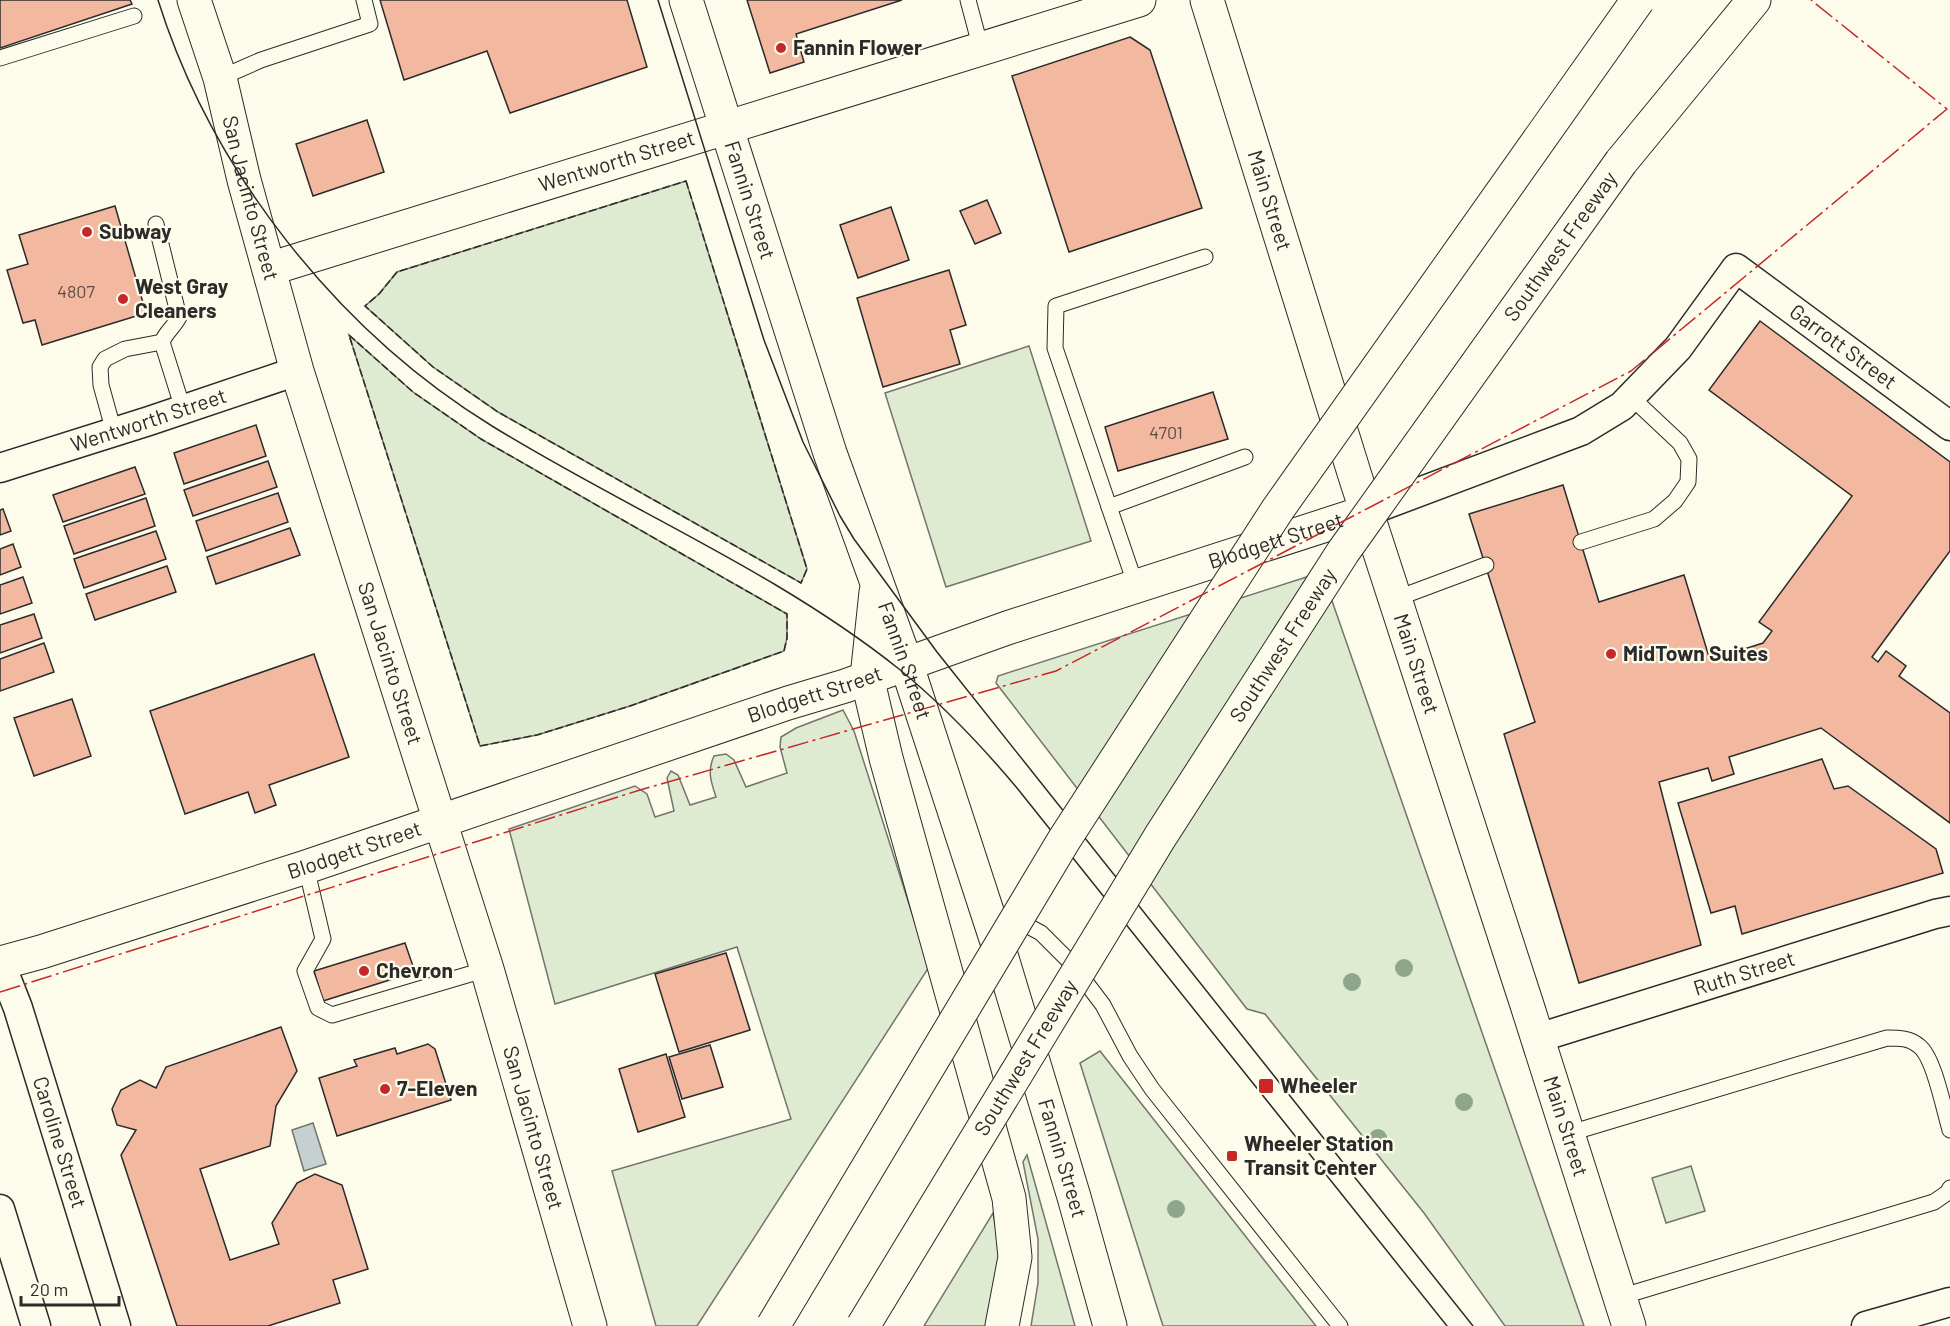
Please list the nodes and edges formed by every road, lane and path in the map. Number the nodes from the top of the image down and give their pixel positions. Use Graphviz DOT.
graph roads {
  1 [pos="364,0"];
  2 [pos="686,0"];
  3 [pos="968,0"];
  4 [pos="1139,0"];
  5 [pos="1207,0"];
  6 [pos="1638,0"];
  7 [pos="1754,0"];
  8 [pos="198,1"];
  9 [pos="134,16"];
  10 [pos="981,49"];
  11 [pos="0,58"];
  12 [pos="220,78"];
  13 [pos="726,128"];
  14 [pos="156,224"];
  15 [pos="1205,257"];
  16 [pos="1736,268"];
  17 [pos="269,269"];
  18 [pos="162,342"];
  19 [pos="297,371"];
  20 [pos="1631,397"];
  21 [pos="183,409"];
  22 [pos="1950,426"];
  23 [pos="114,432"];
  24 [pos="1245,457"];
  25 [pos="0,468"];
  26 [pos="1109,507"];
  27 [pos="1366,512"];
  28 [pos="1581,542"];
  29 [pos="1486,566"];
  30 [pos="877,582"];
  31 [pos="1136,586"];
  32 [pos="1395,599"];
  33 [pos="906,663"];
  34 [pos="867,677"];
  35 [pos="441,822"];
  36 [pos="306,867"];
  37 [pos="986,908"];
  38 [pos="1950,911"];
  39 [pos="0,963"];
  40 [pos="487,969"];
  41 [pos="1538,1038"];
  42 [pos="1950,1130"];
  43 [pos="1567,1134"];
  44 [pos="1950,1188"];
  45 [pos="0,1209"];
  46 [pos="1950,1302"];
  47 [pos="1624,1312"];
  48 [pos="36,1326"];
  49 [pos="116,1326"];
  50 [pos="590,1326"];
  51 [pos="773,1326"];
  52 [pos="863,1326"];
  53 [pos="1002,1326"];
  54 [pos="1110,1326"];
  55 [pos="1340,1326"];
  56 [pos="1866,1326"];
  1 -- 12 [label="lane"];
  2 -- 13 [label="main road, Fannin Street"];
  3 -- 10 [label="lane"];
  4 -- 10 [label="main road, Wentworth Street"];
  5 -- 27 [label="main road, Main Street"];
  6 -- 51 [label="main road, bridge"];
  7 -- 52 [label="main road, Southwest Freeway, bridge"];
  8 -- 12 [label="main road, San Jacinto Street"];
  9 -- 11 [label="lane"];
  10 -- 13 [label="main road, Wentworth Street"];
  12 -- 17 [label="main road, San Jacinto Street"];
  13 -- 17 [label="main road, Wentworth Street"];
  13 -- 30 [label="main road, Fannin Street"];
  14 -- 18 [label="lane"];
  15 -- 26 [label="lane"];
  16 -- 20 [label="street, Blodgett Street"];
  16 -- 22 [label="street, Garrott Street"];
  17 -- 19 [label="main road, San Jacinto Street"];
  18 -- 21 [label="lane"];
  18 -- 23 [label="lane"];
  19 -- 21 [label="street, Wentworth Street"];
  19 -- 35 [label="main road, San Jacinto Street"];
  20 -- 27 [label="street, Blodgett Street"];
  20 -- 28 [label="lane"];
  21 -- 23 [label="street, Wentworth Street"];
  23 -- 25 [label="street, Wentworth Street"];
  24 -- 26 [label="lane"];
  26 -- 31 [label="lane"];
  27 -- 31 [label="main road, Blodgett Street"];
  27 -- 32 [label="main road, Main Street"];
  29 -- 32 [label="lane"];
  30 -- 33 [label="main road, Fannin Street"];
  30 -- 34 [label="main road"];
  31 -- 33 [label="main road, Blodgett Street"];
  32 -- 41 [label="main road, Main Street"];
  33 -- 34 [label="main road, Blodgett Street"];
  33 -- 37 [label="main road, Fannin Street"];
  34 -- 35 [label="main road, Blodgett Street"];
  34 -- 53 [label="main road"];
  35 -- 36 [label="main road, Blodgett Street"];
  35 -- 40 [label="main road, San Jacinto Street"];
  36 -- 39 [label="main road, Blodgett Street"];
  36 -- 40 [label="lane"];
  37 -- 54 [label="main road, Fannin Street"];
  37 -- 55 [label="lane"];
  38 -- 41 [label="street, Ruth Street"];
  39 -- 49 [label="street, Caroline Street"];
  40 -- 50 [label="main road, San Jacinto Street"];
  41 -- 43 [label="main road, Main Street"];
  42 -- 43 [label="lane"];
  43 -- 47 [label="main road, Main Street"];
  44 -- 47 [label="lane"];
  45 -- 48 [label="street"];
  46 -- 56 [label="street"];
}
